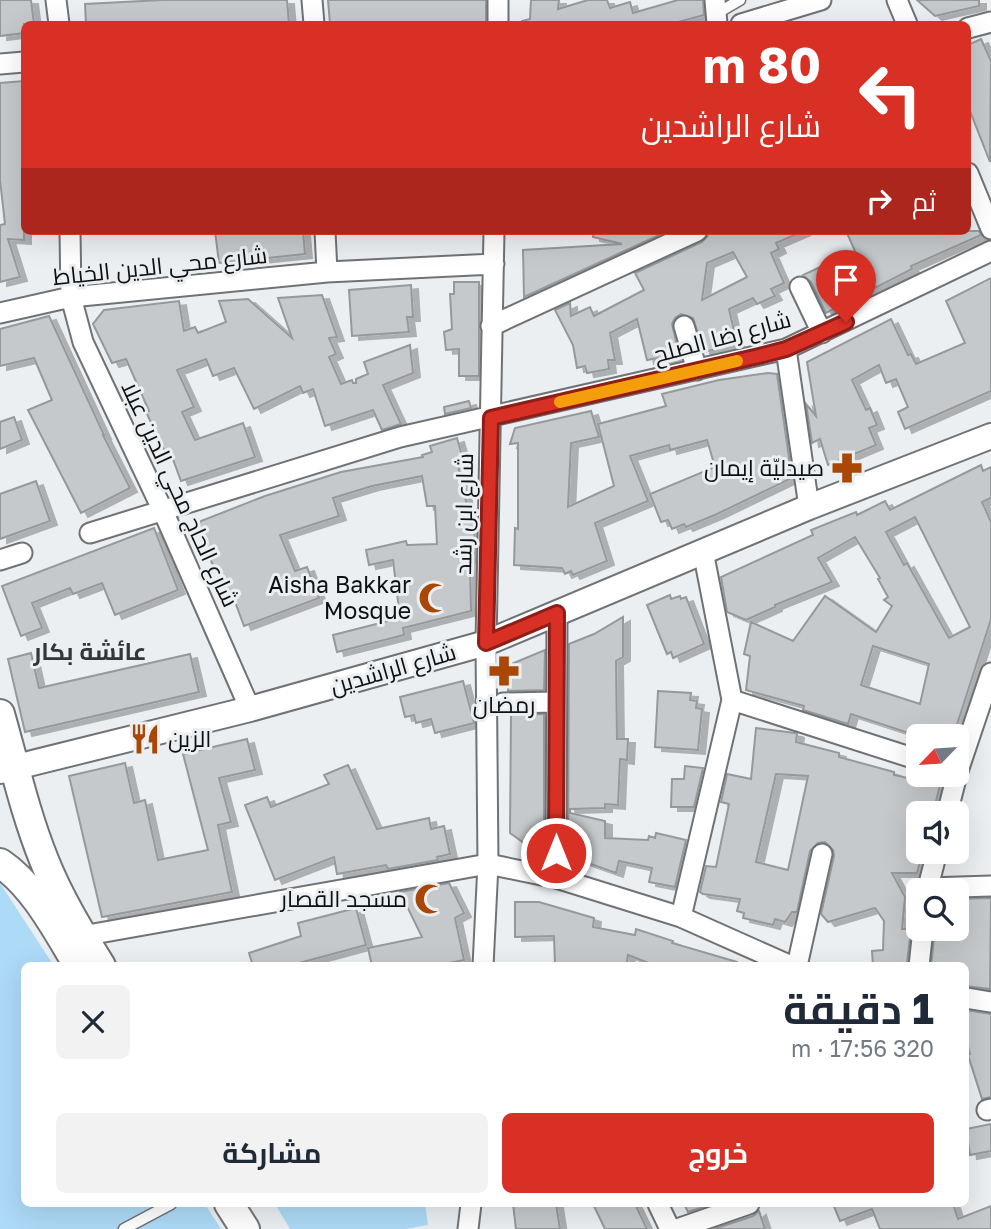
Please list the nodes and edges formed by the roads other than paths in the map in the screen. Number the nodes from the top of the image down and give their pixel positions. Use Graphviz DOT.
graph roads {
  1 [pos="56,0"];
  2 [pos="313,0"];
  3 [pos="498,0"];
  4 [pos="740,0"];
  5 [pos="821,0"];
  6 [pos="897,0"];
  7 [pos="716,13"];
  8 [pos="803,15"];
  9 [pos="59,21"];
  10 [pos="314,21"];
  11 [pos="498,21"];
  12 [pos="762,21"];
  13 [pos="906,21"];
  14 [pos="991,22"];
  15 [pos="971,26"];
  16 [pos="21,62"];
  17 [pos="0,64"];
  18 [pos="971,180"];
  19 [pos="991,229"];
  20 [pos="70,235"];
  21 [pos="325,235"];
  22 [pos="494,235"];
  23 [pos="689,235"];
  24 [pos="991,251"];
  25 [pos="494,264"];
  26 [pos="327,272"];
  27 [pos="800,287"];
  28 [pos="71,297"];
  29 [pos="0,313"];
  30 [pos="491,326"];
  31 [pos="684,326"];
  32 [pos="822,333"];
  33 [pos="786,349"];
  34 [pos="697,370"];
  35 [pos="491,418"];
  36 [pos="991,436"];
  37 [pos="809,507"];
  38 [pos="163,511"];
  39 [pos="90,533"];
  40 [pos="703,551"];
  41 [pos="22,552"];
  42 [pos="0,560"];
  43 [pos="557,613"];
  44 [pos="486,643"];
  45 [pos="991,673"];
  46 [pos="732,700"];
  47 [pos="556,702"];
  48 [pos="503,703"];
  49 [pos="250,709"];
  50 [pos="0,714"];
  51 [pos="970,735"];
  52 [pos="906,756"];
  53 [pos="6,771"];
  54 [pos="822,854"];
  55 [pos="3,863"];
  56 [pos="488,864"];
  57 [pos="556,878"];
  58 [pos="991,886"];
  59 [pos="969,887"];
  60 [pos="681,917"];
  61 [pos="82,936"];
  62 [pos="922,941"];
  63 [pos="76,962"];
  64 [pos="98,962"];
  65 [pos="483,962"];
  66 [pos="782,962"];
  67 [pos="798,962"];
  68 [pos="919,962"];
  69 [pos="969,998"];
  70 [pos="991,1002"];
  71 [pos="165,1207"];
  72 [pos="231,1207"];
  73 [pos="251,1207"];
  74 [pos="471,1207"];
  75 [pos="659,1207"];
  76 [pos="740,1207"];
  77 [pos="124,1229"];
  78 [pos="245,1229"];
  79 [pos="265,1229"];
  80 [pos="468,1229"];
  81 [pos="670,1229"];
  82 [pos="677,1229"];
  1 -- 9 [label="street"];
  2 -- 10 [label="street"];
  3 -- 11 [label="street"];
  4 -- 7 [label="lane"];
  5 -- 8 [label="street"];
  6 -- 13 [label="street"];
  8 -- 12 [label="street"];
  14 -- 15 [label="street"];
  16 -- 17 [label="street"];
  18 -- 19 [label="street"];
  20 -- 28 [label="street, شارع الحاج محي الدين عبلا"];
  21 -- 26 [label="street"];
  22 -- 25 [label="street, شارع ابن رشد"];
  23 -- 30 [label="street"];
  24 -- 32 [label="street, شارع رضا الصلح"];
  25 -- 26 [label="street, شارع محي الدين الخياط"];
  25 -- 30 [label="street, شارع ابن رشد"];
  26 -- 28 [label="street, شارع محي الدين الخياط"];
  27 -- 32 [label="street"];
  28 -- 29 [label="street, شارع محي الدين الخياط"];
  28 -- 38 [label="street, شارع الحاج محي الدين عبلا"];
  30 -- 35 [label="street, شارع ابن رشد"];
  31 -- 34 [label="street"];
  32 -- 33 [label="street, شارع رضا الصلح"];
  33 -- 34 [label="street, شارع رضا الصلح"];
  33 -- 37 [label="street"];
  34 -- 35 [label="street, شارع رضا الصلح"];
  35 -- 38 [label="street, شارع رضا الصلح"];
  35 -- 44 [label="street, شارع ابن رشد"];
  36 -- 37 [label="street, شارع الراشدين"];
  37 -- 40 [label="street, شارع الراشدين"];
  38 -- 39 [label="street, شارع رضا الصلح"];
  38 -- 49 [label="street, شارع الحاج محي الدين عبلا"];
  40 -- 43 [label="street, شارع الراشدين"];
  40 -- 46 [label="street"];
  41 -- 42 [label="street"];
  43 -- 44 [label="street, شارع الراشدين"];
  43 -- 47 [label="street"];
  44 -- 49 [label="street, شارع الراشدين"];
  44 -- 56 [label="street, شارع ابن رشد"];
  45 -- 51 [label="street"];
  46 -- 52 [label="street"];
  46 -- 60 [label="street"];
  47 -- 48 [label="street"];
  47 -- 57 [label="street"];
  49 -- 53 [label="street, شارع الراشدين"];
  50 -- 53 [label="main road"];
  53 -- 61 [label="main road"];
  54 -- 67 [label="street"];
  55 -- 63 [label="main road"];
  56 -- 57 [label="street"];
  56 -- 61 [label="street"];
  56 -- 65 [label="street, شارع ابن رشد"];
  57 -- 60 [label="street"];
  58 -- 59 [label="street"];
  60 -- 66 [label="street"];
  61 -- 64 [label="main road"];
  62 -- 68 [label="street"];
  69 -- 70 [label="street"];
  71 -- 77 [label="lane"];
  72 -- 78 [label="main road"];
  73 -- 79 [label="main road"];
  74 -- 80 [label="street"];
  75 -- 81 [label="street"];
  76 -- 82 [label="street"];
}
